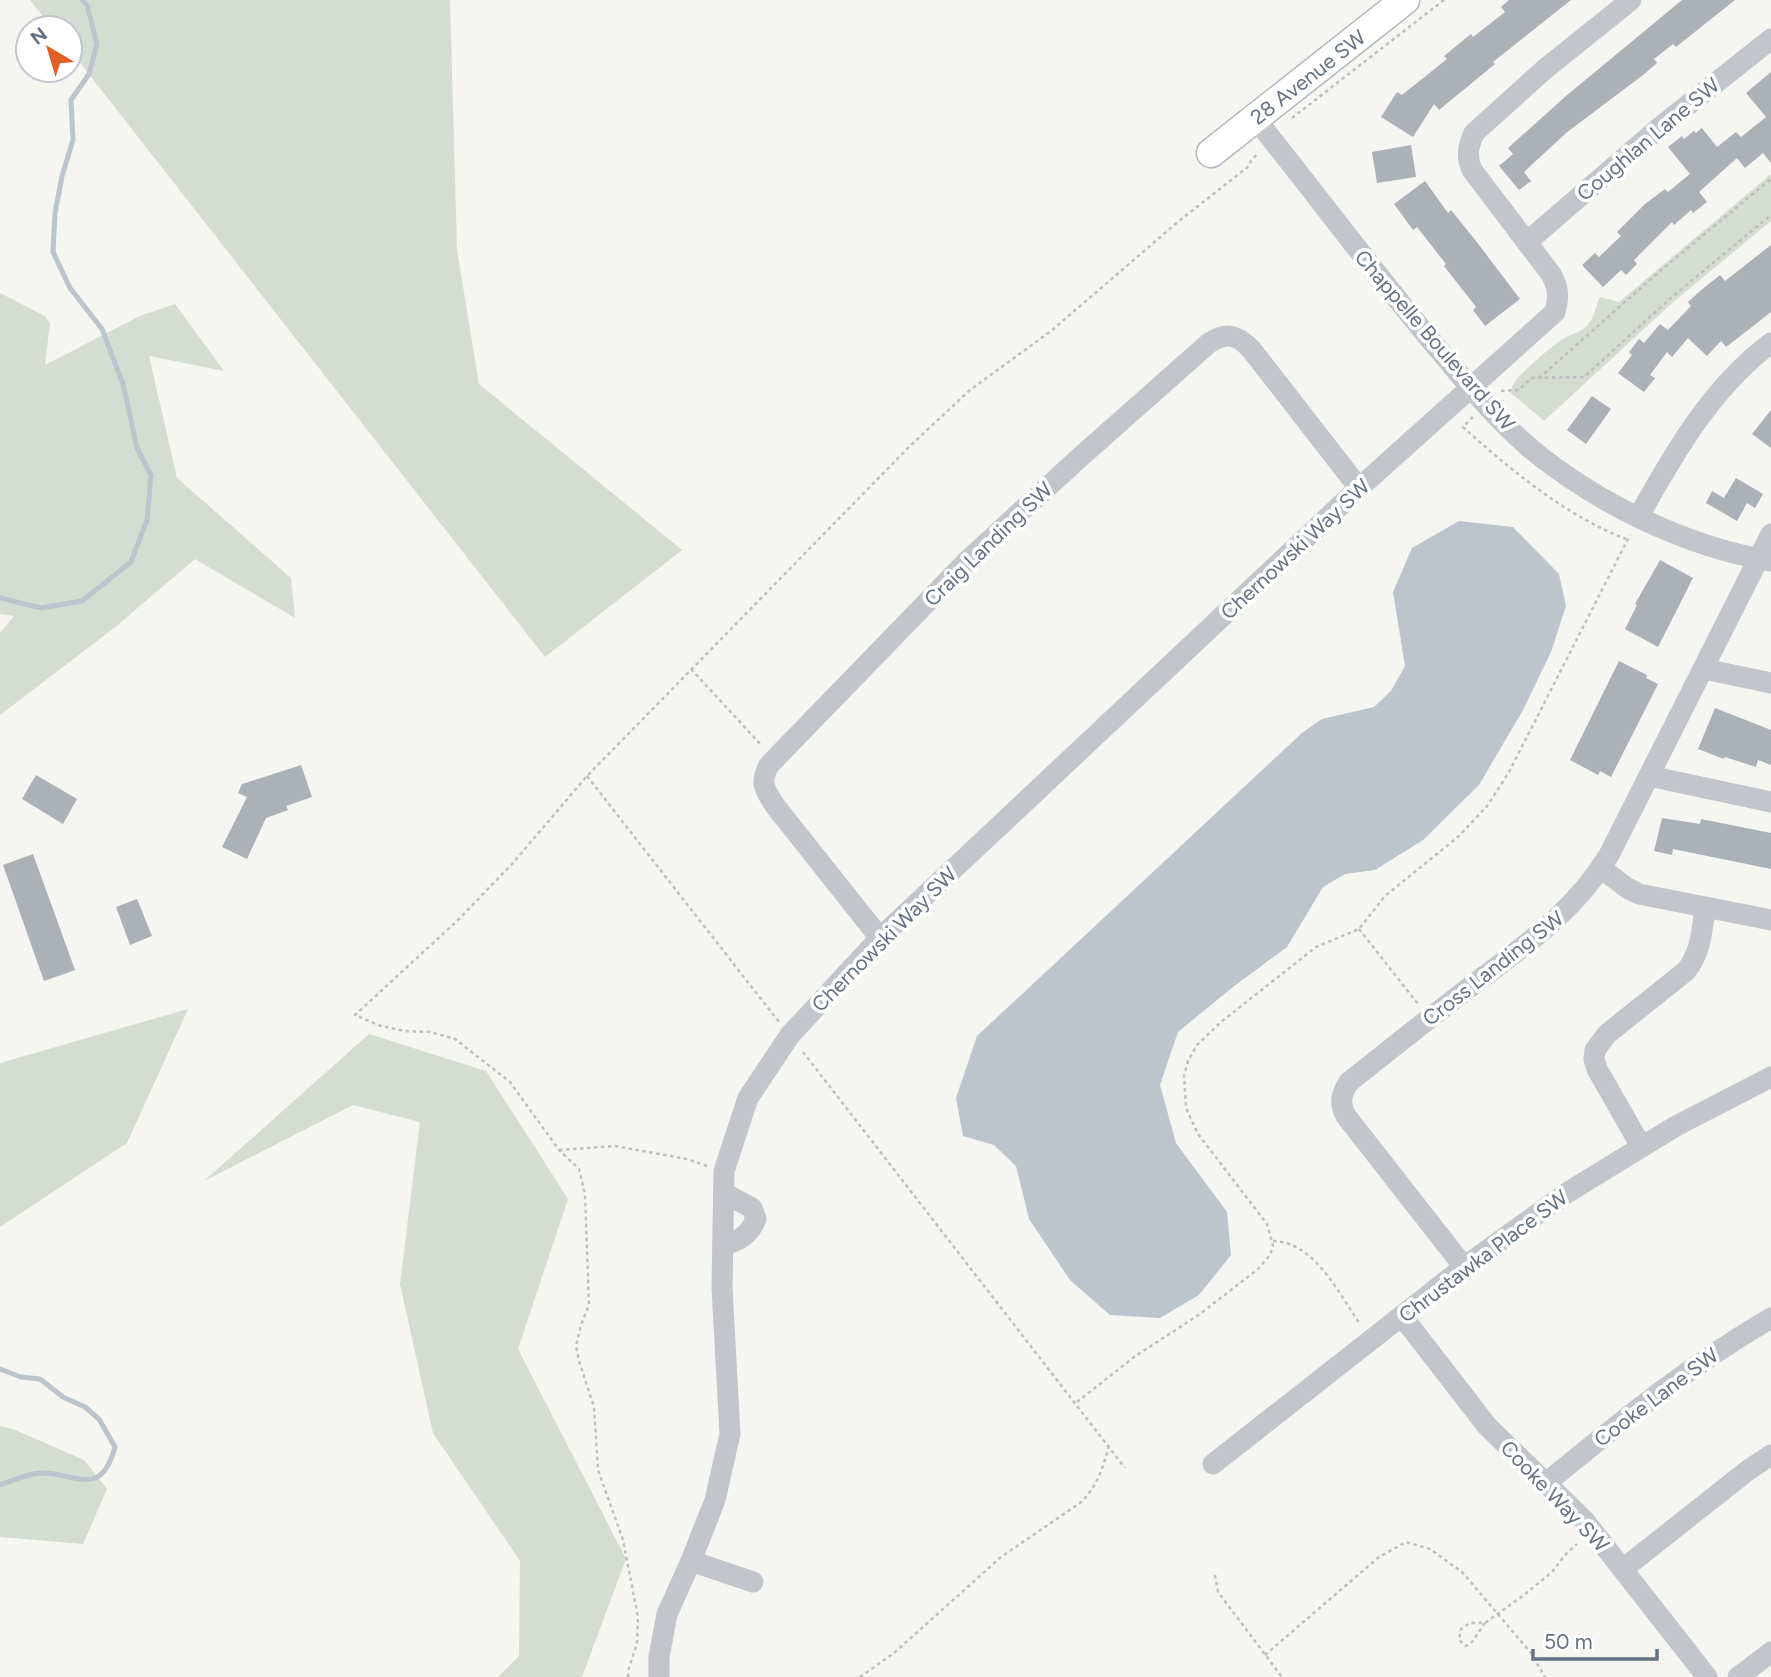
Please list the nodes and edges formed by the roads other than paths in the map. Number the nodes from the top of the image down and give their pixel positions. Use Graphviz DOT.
graph roads {
  1 [pos="1405,0"];
  2 [pos="1631,0"];
  3 [pos="1771,39"];
  4 [pos="1255,118"];
  5 [pos="1211,153"];
  6 [pos="1527,242"];
  7 [pos="1771,343"];
  8 [pos="1470,387"];
  9 [pos="1359,488"];
  10 [pos="1639,516"];
  11 [pos="1771,534"];
  12 [pos="1765,560"];
  13 [pos="1704,669"];
  14 [pos="1771,683"];
  15 [pos="1649,776"];
  16 [pos="1771,802"];
  17 [pos="1601,868"];
  18 [pos="1705,908"];
  19 [pos="1771,920"];
  20 [pos="880,938"];
  21 [pos="1771,1077"];
  22 [pos="1641,1146"];
  23 [pos="724,1182"];
  24 [pos="723,1245"];
  25 [pos="1464,1267"];
  26 [pos="1402,1316"];
  27 [pos="1771,1318"];
  28 [pos="1771,1455"];
  29 [pos="1213,1464"];
  30 [pos="1546,1483"];
  31 [pos="691,1561"];
  32 [pos="1623,1569"];
  33 [pos="753,1582"];
  34 [pos="1771,1652"];
  35 [pos="659,1677"];
  36 [pos="1707,1677"];
  37 [pos="1738,1677"];
  1 -- 4 [label="main road, 28 Avenue SW"];
  2 -- 6 [label="street, Chernowski Way SW"];
  3 -- 6 [label="street, Coughlan Lane SW"];
  4 -- 5 [label="main road, 28 Avenue SW"];
  4 -- 8 [label="street, Chappelle Boulevard SW"];
  6 -- 8 [label="street, Chernowski Way SW"];
  7 -- 10 [label="street"];
  8 -- 9 [label="street, Chernowski Way SW"];
  8 -- 10 [label="street, Chappelle Boulevard SW"];
  9 -- 20 [label="street, Chernowski Way SW"];
  9 -- 20 [label="street, Craig Landing SW"];
  10 -- 12 [label="street, Chappelle Boulevard SW"];
  11 -- 12 [label="street, Cross Landing SW"];
  12 -- 13 [label="street, Cross Landing SW"];
  13 -- 14 [label="street"];
  13 -- 15 [label="street, Cross Landing SW"];
  15 -- 16 [label="street"];
  15 -- 17 [label="street, Cross Landing SW"];
  17 -- 18 [label="street"];
  17 -- 25 [label="street, Cross Landing SW"];
  18 -- 19 [label="street"];
  18 -- 22 [label="street"];
  20 -- 23 [label="street, Chernowski Way SW"];
  21 -- 22 [label="street, Chrustawka Place SW"];
  22 -- 25 [label="street, Chrustawka Place SW"];
  23 -- 24 [label="street, Chernowski Way SW"];
  23 -- 24 [label="street"];
  24 -- 31 [label="street, Chernowski Way SW"];
  25 -- 26 [label="street, Chrustawka Place SW"];
  26 -- 29 [label="street, Chrustawka Place SW"];
  26 -- 30 [label="street, Cooke Way SW"];
  27 -- 30 [label="street, Cooke Lane SW"];
  28 -- 32 [label="street"];
  30 -- 32 [label="street, Cooke Way SW"];
  31 -- 33 [label="street"];
  31 -- 35 [label="street, Chernowski Way SW"];
  32 -- 36 [label="street, Cooke Way SW"];
  34 -- 37 [label="street"];
}
